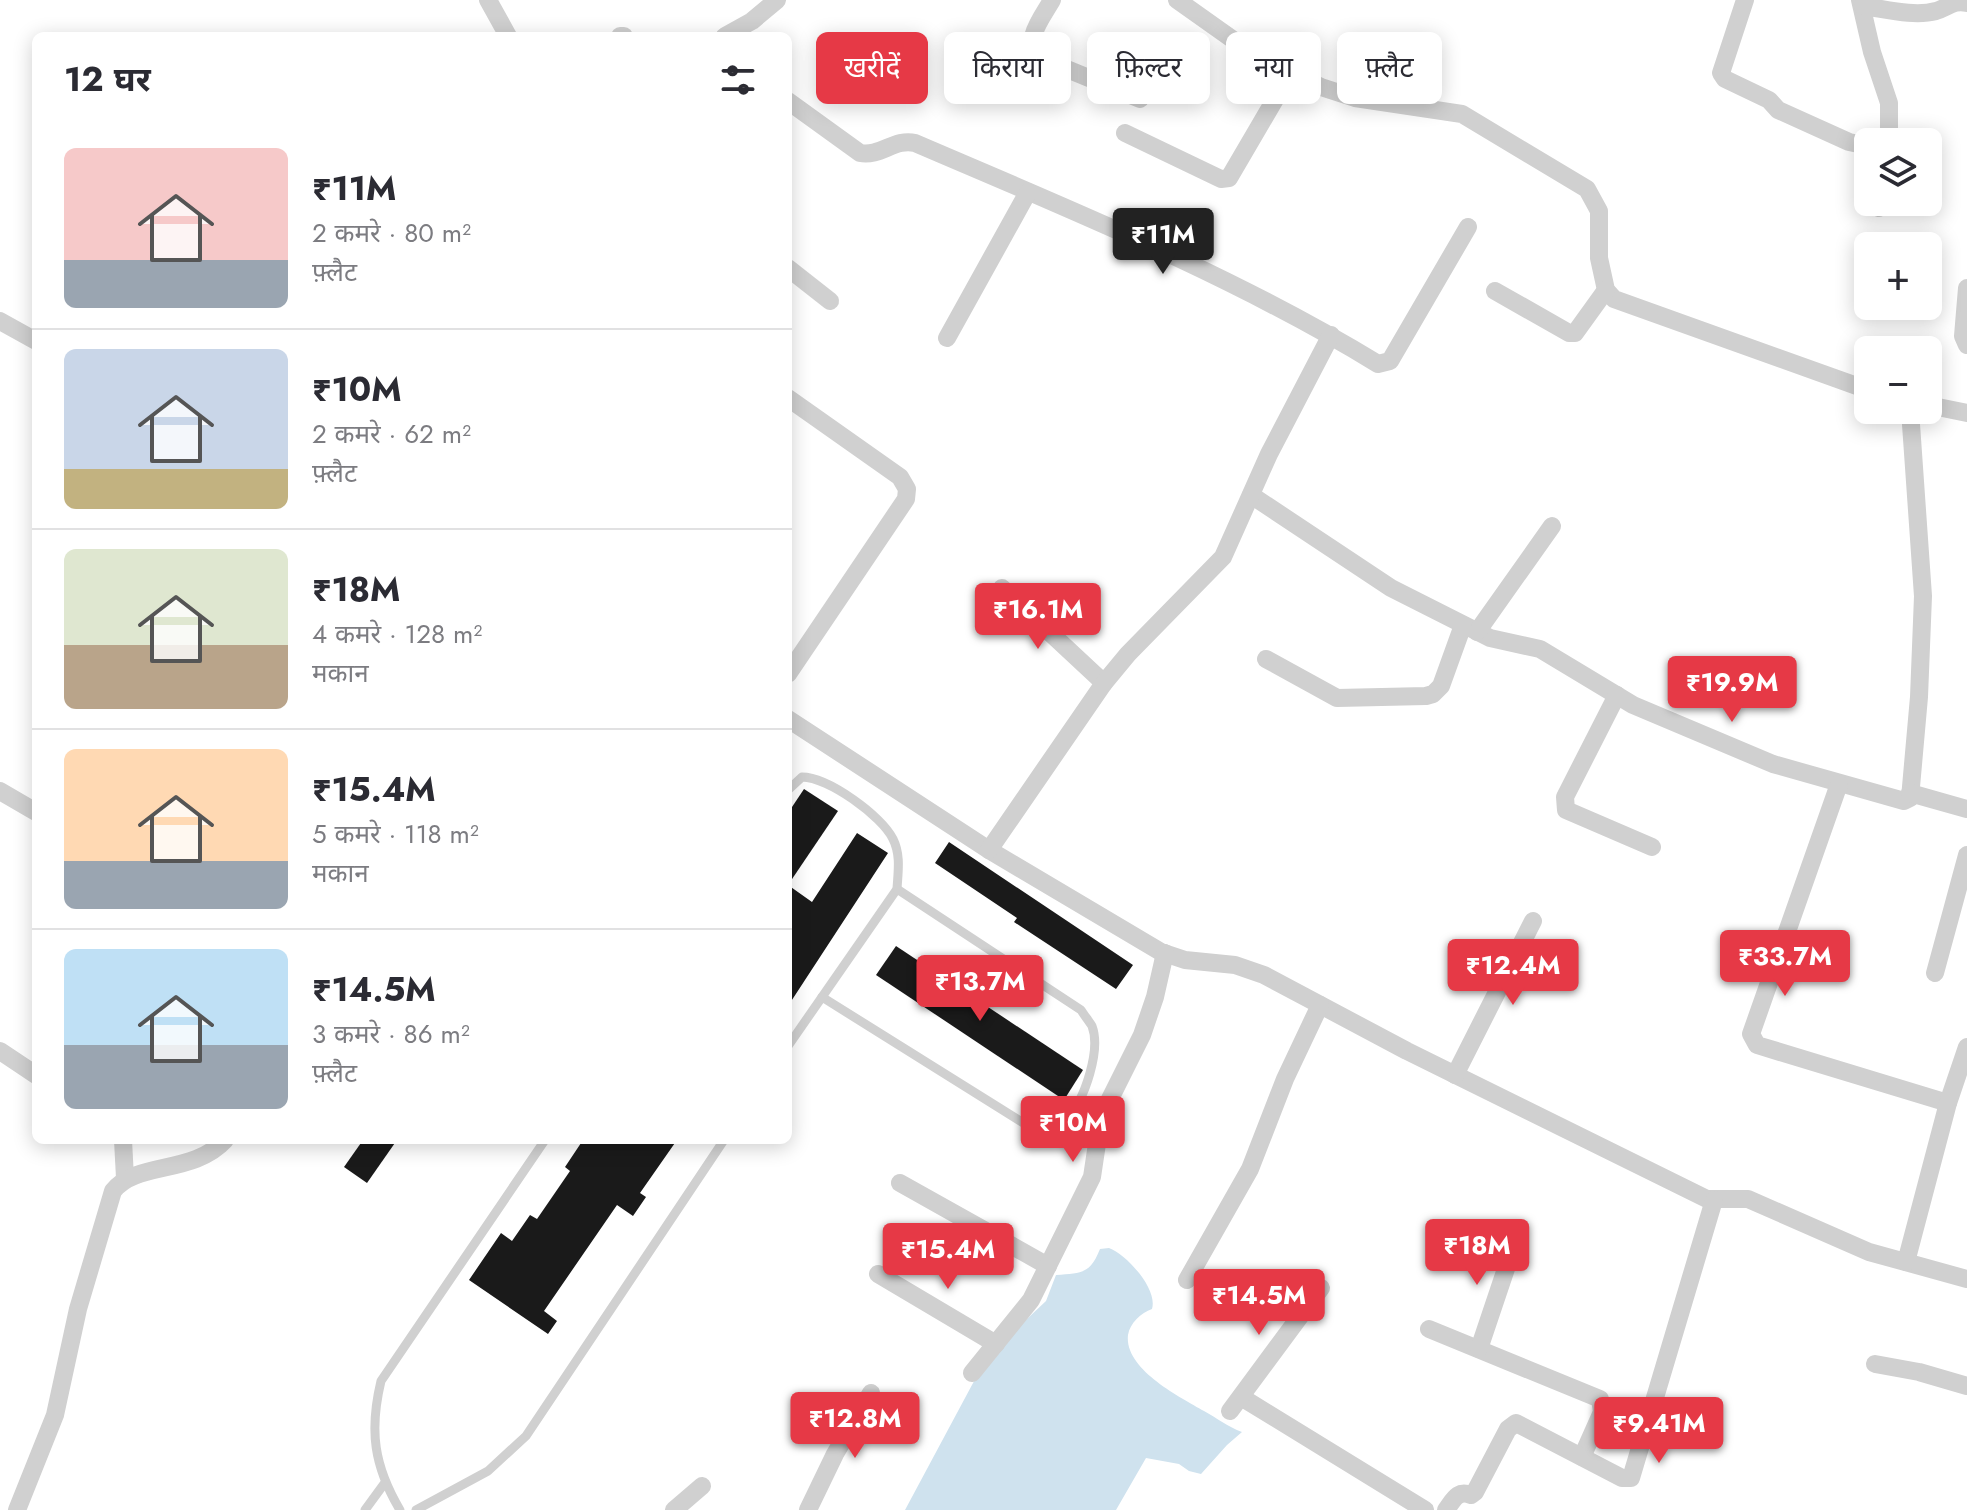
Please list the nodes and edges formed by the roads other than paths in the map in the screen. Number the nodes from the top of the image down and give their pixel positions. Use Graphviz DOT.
graph roads {
  1 [pos="488,0"];
  2 [pos="777,0"];
  3 [pos="1052,0"];
  4 [pos="1177,0"];
  5 [pos="1745,0"];
  6 [pos="1861,3"];
  7 [pos="1967,3"];
  8 [pos="506,32"];
  9 [pos="732,32"];
  10 [pos="1226,35"];
  11 [pos="1087,77"];
  12 [pos="1321,87"];
  13 [pos="792,104"];
  14 [pos="1272,104"];
  15 [pos="1889,128"];
  16 [pos="1125,133"];
  17 [pos="1854,143"];
  18 [pos="1028,192"];
  19 [pos="1468,227"];
  20 [pos="792,271"];
  21 [pos="1967,288"];
  22 [pos="1606,290"];
  23 [pos="1495,291"];
  24 [pos="830,301"];
  25 [pos="0,321"];
  26 [pos="1331,335"];
  27 [pos="947,338"];
  28 [pos="32,339"];
  29 [pos="1967,345"];
  30 [pos="1854,385"];
  31 [pos="792,401"];
  32 [pos="1942,408"];
  33 [pos="1967,413"];
  34 [pos="1911,424"];
  35 [pos="1251,495"];
  36 [pos="1552,526"];
  37 [pos="1002,588"];
  38 [pos="1470,628"];
  39 [pos="1266,659"];
  40 [pos="792,668"];
  41 [pos="1104,683"];
  42 [pos="1617,695"];
  43 [pos="792,722"];
  44 [pos="1839,784"];
  45 [pos="792,786"];
  46 [pos="0,791"];
  47 [pos="1910,793"];
  48 [pos="1967,809"];
  49 [pos="32,810"];
  50 [pos="1652,847"];
  51 [pos="989,850"];
  52 [pos="1967,855"];
  53 [pos="897,889"];
  54 [pos="1533,921"];
  55 [pos="1165,953"];
  56 [pos="1935,973"];
  57 [pos="822,997"];
  58 [pos="1320,1005"];
  59 [pos="792,1040"];
  60 [pos="1967,1047"];
  61 [pos="0,1051"];
  62 [pos="32,1072"];
  63 [pos="1455,1075"];
  64 [pos="1948,1103"];
  65 [pos="123,1144"];
  66 [pos="220,1144"];
  67 [pos="542,1144"];
  68 [pos="721,1144"];
  69 [pos="125,1178"];
  70 [pos="900,1183"];
  71 [pos="1714,1200"];
  72 [pos="1516,1239"];
  73 [pos="1906,1262"];
  74 [pos="1048,1266"];
  75 [pos="878,1274"];
  76 [pos="1967,1279"];
  77 [pos="1187,1280"];
  78 [pos="1321,1288"];
  79 [pos="1429,1329"];
  80 [pos="996,1344"];
  81 [pos="1479,1349"];
  82 [pos="1875,1364"];
  83 [pos="972,1373"];
  84 [pos="1967,1386"];
  85 [pos="871,1393"];
  86 [pos="1582,1457"];
  87 [pos="384,1484"];
  88 [pos="702,1486"];
  89 [pos="1450,1504"];
  90 [pos="17,1510"];
  91 [pos="365,1510"];
  92 [pos="400,1510"];
  93 [pos="416,1510"];
  94 [pos="674,1510"];
  95 [pos="808,1510"];
  96 [pos="1425,1510"];
  97 [pos="1477,1510"];
  1 -- 8 [label="street"];
  2 -- 9 [label="street"];
  3 -- 11 [label="street"];
  4 -- 10 [label="street"];
  5 -- 17 [label="street"];
  6 -- 7 [label="street"];
  6 -- 15 [label="street"];
  12 -- 22 [label="street"];
  13 -- 18 [label="street"];
  14 -- 16 [label="street"];
  18 -- 26 [label="street"];
  18 -- 27 [label="street"];
  19 -- 26 [label="street"];
  20 -- 24 [label="street"];
  21 -- 29 [label="street"];
  22 -- 23 [label="street"];
  22 -- 30 [label="street"];
  25 -- 28 [label="street"];
  26 -- 35 [label="street"];
  31 -- 40 [label="street"];
  32 -- 33 [label="street"];
  34 -- 47 [label="street"];
  35 -- 38 [label="street"];
  35 -- 41 [label="street"];
  36 -- 38 [label="street"];
  37 -- 41 [label="street"];
  38 -- 39 [label="street"];
  38 -- 42 [label="street"];
  41 -- 51 [label="street"];
  42 -- 44 [label="street"];
  42 -- 50 [label="street"];
  43 -- 51 [label="street"];
  44 -- 47 [label="street"];
  44 -- 64 [label="street"];
  45 -- 53 [label="lane"];
  46 -- 49 [label="street"];
  47 -- 48 [label="street"];
  51 -- 55 [label="street"];
  52 -- 56 [label="street"];
  53 -- 57 [label="lane"];
  53 -- 57 [label="lane"];
  54 -- 63 [label="street"];
  55 -- 58 [label="street"];
  55 -- 74 [label="street"];
  57 -- 59 [label="lane"];
  58 -- 63 [label="street"];
  58 -- 77 [label="street"];
  60 -- 64 [label="street"];
  61 -- 62 [label="street"];
  63 -- 71 [label="street"];
  64 -- 73 [label="street"];
  65 -- 69 [label="street"];
  66 -- 69 [label="street"];
  67 -- 87 [label="lane"];
  68 -- 93 [label="lane"];
  69 -- 90 [label="street"];
  70 -- 74 [label="street"];
  71 -- 73 [label="street"];
  71 -- 86 [label="street"];
  72 -- 81 [label="street"];
  73 -- 76 [label="street"];
  74 -- 80 [label="street"];
  75 -- 80 [label="street"];
  78 -- 96 [label="street"];
  79 -- 81 [label="street"];
  80 -- 83 [label="street"];
  81 -- 86 [label="street"];
  82 -- 84 [label="street"];
  85 -- 95 [label="street"];
  86 -- 89 [label="street"];
  87 -- 91 [label="lane"];
  87 -- 92 [label="lane"];
  88 -- 94 [label="street"];
  89 -- 97 [label="street"];
}
